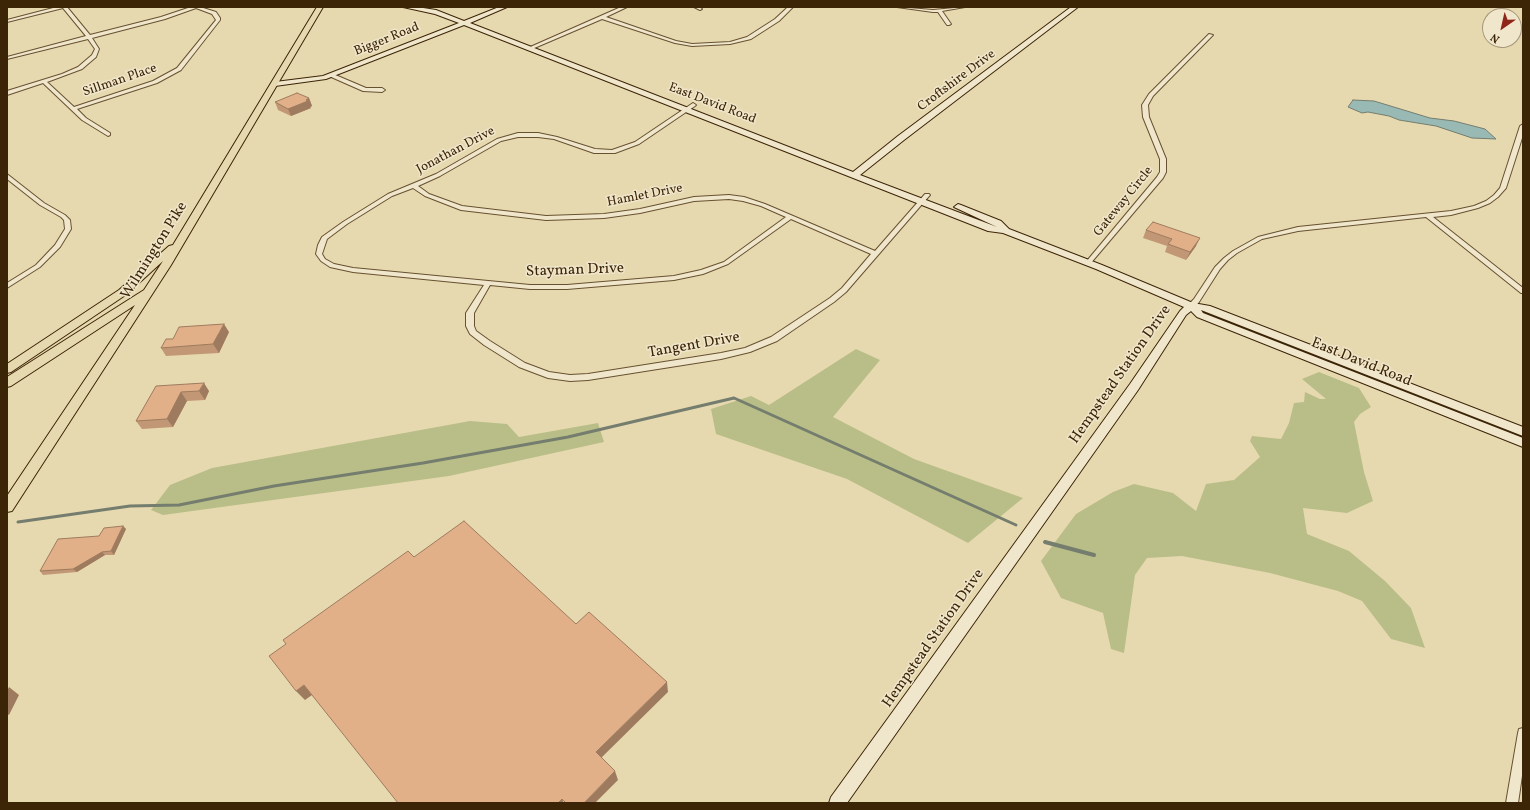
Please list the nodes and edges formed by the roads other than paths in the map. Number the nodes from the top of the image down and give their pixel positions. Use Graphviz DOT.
graph roads {
  1 [pos="62,7"];
  2 [pos="65,7"];
  3 [pos="196,7"];
  4 [pos="321,7"];
  5 [pos="406,7"];
  6 [pos="431,7"];
  7 [pos="504,7"];
  8 [pos="625,7"];
  9 [pos="791,7"];
  10 [pos="899,7"];
  11 [pos="963,7"];
  12 [pos="1075,7"];
  13 [pos="940,10"];
  14 [pos="602,17"];
  15 [pos="471,20"];
  16 [pos="7,21"];
  17 [pos="464,22"];
  18 [pos="949,24"];
  19 [pos="1211,35"];
  20 [pos="89,37"];
  21 [pos="537,45"];
  22 [pos="530,48"];
  23 [pos="7,58"];
  24 [pos="331,75"];
  25 [pos="44,82"];
  26 [pos="275,84"];
  27 [pos="382,90"];
  28 [pos="7,93"];
  29 [pos="690,107"];
  30 [pos="72,109"];
  31 [pos="1523,129"];
  32 [pos="108,134"];
  33 [pos="858,172"];
  34 [pos="7,176"];
  35 [pos="413,185"];
  36 [pos="925,198"];
  37 [pos="1428,216"];
  38 [pos="790,217"];
  39 [pos="182,239"];
  40 [pos="876,254"];
  41 [pos="323,260"];
  42 [pos="1088,263"];
  43 [pos="488,283"];
  44 [pos="7,286"];
  45 [pos="149,290"];
  46 [pos="1523,291"];
  47 [pos="1191,306"];
  48 [pos="102,307"];
  49 [pos="114,313"];
  50 [pos="7,369"];
  51 [pos="7,383"];
  52 [pos="1523,432"];
  53 [pos="1523,443"];
  54 [pos="7,507"];
  55 [pos="1523,733"];
  56 [pos="837,803"];
  57 [pos="1512,803"];
  1 -- 16 [label="street"];
  2 -- 20 [label="street"];
  3 -- 20 [label="street"];
  3 -- 30 [label="street, Sillman Place"];
  4 -- 26 [label="main road, Wilmington Pike"];
  5 -- 17 [label="street, East David Road"];
  6 -- 15 [label="street, East David Road"];
  7 -- 15 [label="street, Bigger Road"];
  8 -- 14 [label="street"];
  9 -- 14 [label="street"];
  10 -- 13 [label="street"];
  11 -- 13 [label="street"];
  12 -- 33 [label="street, Croftshire Drive"];
  13 -- 18 [label="street"];
  14 -- 21 [label="street"];
  15 -- 17 [label="street, Bigger Road"];
  15 -- 21 [label="street, East David Road"];
  17 -- 22 [label="street, East David Road"];
  17 -- 24 [label="street, Bigger Road"];
  19 -- 42 [label="street, Gateway Circle"];
  20 -- 23 [label="street"];
  20 -- 25 [label="street"];
  21 -- 22 [label="street"];
  21 -- 29 [label="street, East David Road"];
  22 -- 29 [label="street, East David Road"];
  24 -- 26 [label="street, Bigger Road"];
  24 -- 27 [label="street"];
  25 -- 28 [label="street"];
  25 -- 30 [label="street"];
  26 -- 39 [label="main road, Wilmington Pike"];
  29 -- 33 [label="street, East David Road"];
  29 -- 35 [label="street, Jonathan Drive"];
  30 -- 32 [label="street"];
  31 -- 37 [label="street, Hempstead Station Drive"];
  33 -- 36 [label="street, East David Road"];
  34 -- 44 [label="street"];
  35 -- 38 [label="street, Hamlet Drive"];
  35 -- 41 [label="street, Jonathan Drive"];
  36 -- 40 [label="street, Tangent Drive"];
  36 -- 42 [label="street, East David Road"];
  37 -- 46 [label="street"];
  37 -- 47 [label="street, Hempstead Station Drive"];
  38 -- 40 [label="street, Hamlet Drive"];
  38 -- 43 [label="street, Stayman Drive"];
  39 -- 45 [label="main road, Wilmington Pike"];
  39 -- 48 [label="main road"];
  40 -- 43 [label="street, Tangent Drive"];
  41 -- 43 [label="street, Stayman Drive"];
  42 -- 47 [label="street, East David Road"];
  45 -- 49 [label="main road"];
  45 -- 54 [label="main road, Wilmington Pike"];
  47 -- 52 [label="street, East David Road"];
  47 -- 53 [label="street, East David Road"];
  47 -- 56 [label="street, Hempstead Station Drive"];
  48 -- 49 [label="main road"];
  48 -- 50 [label="main road"];
  49 -- 51 [label="main road"];
  55 -- 57 [label="street"];
}
